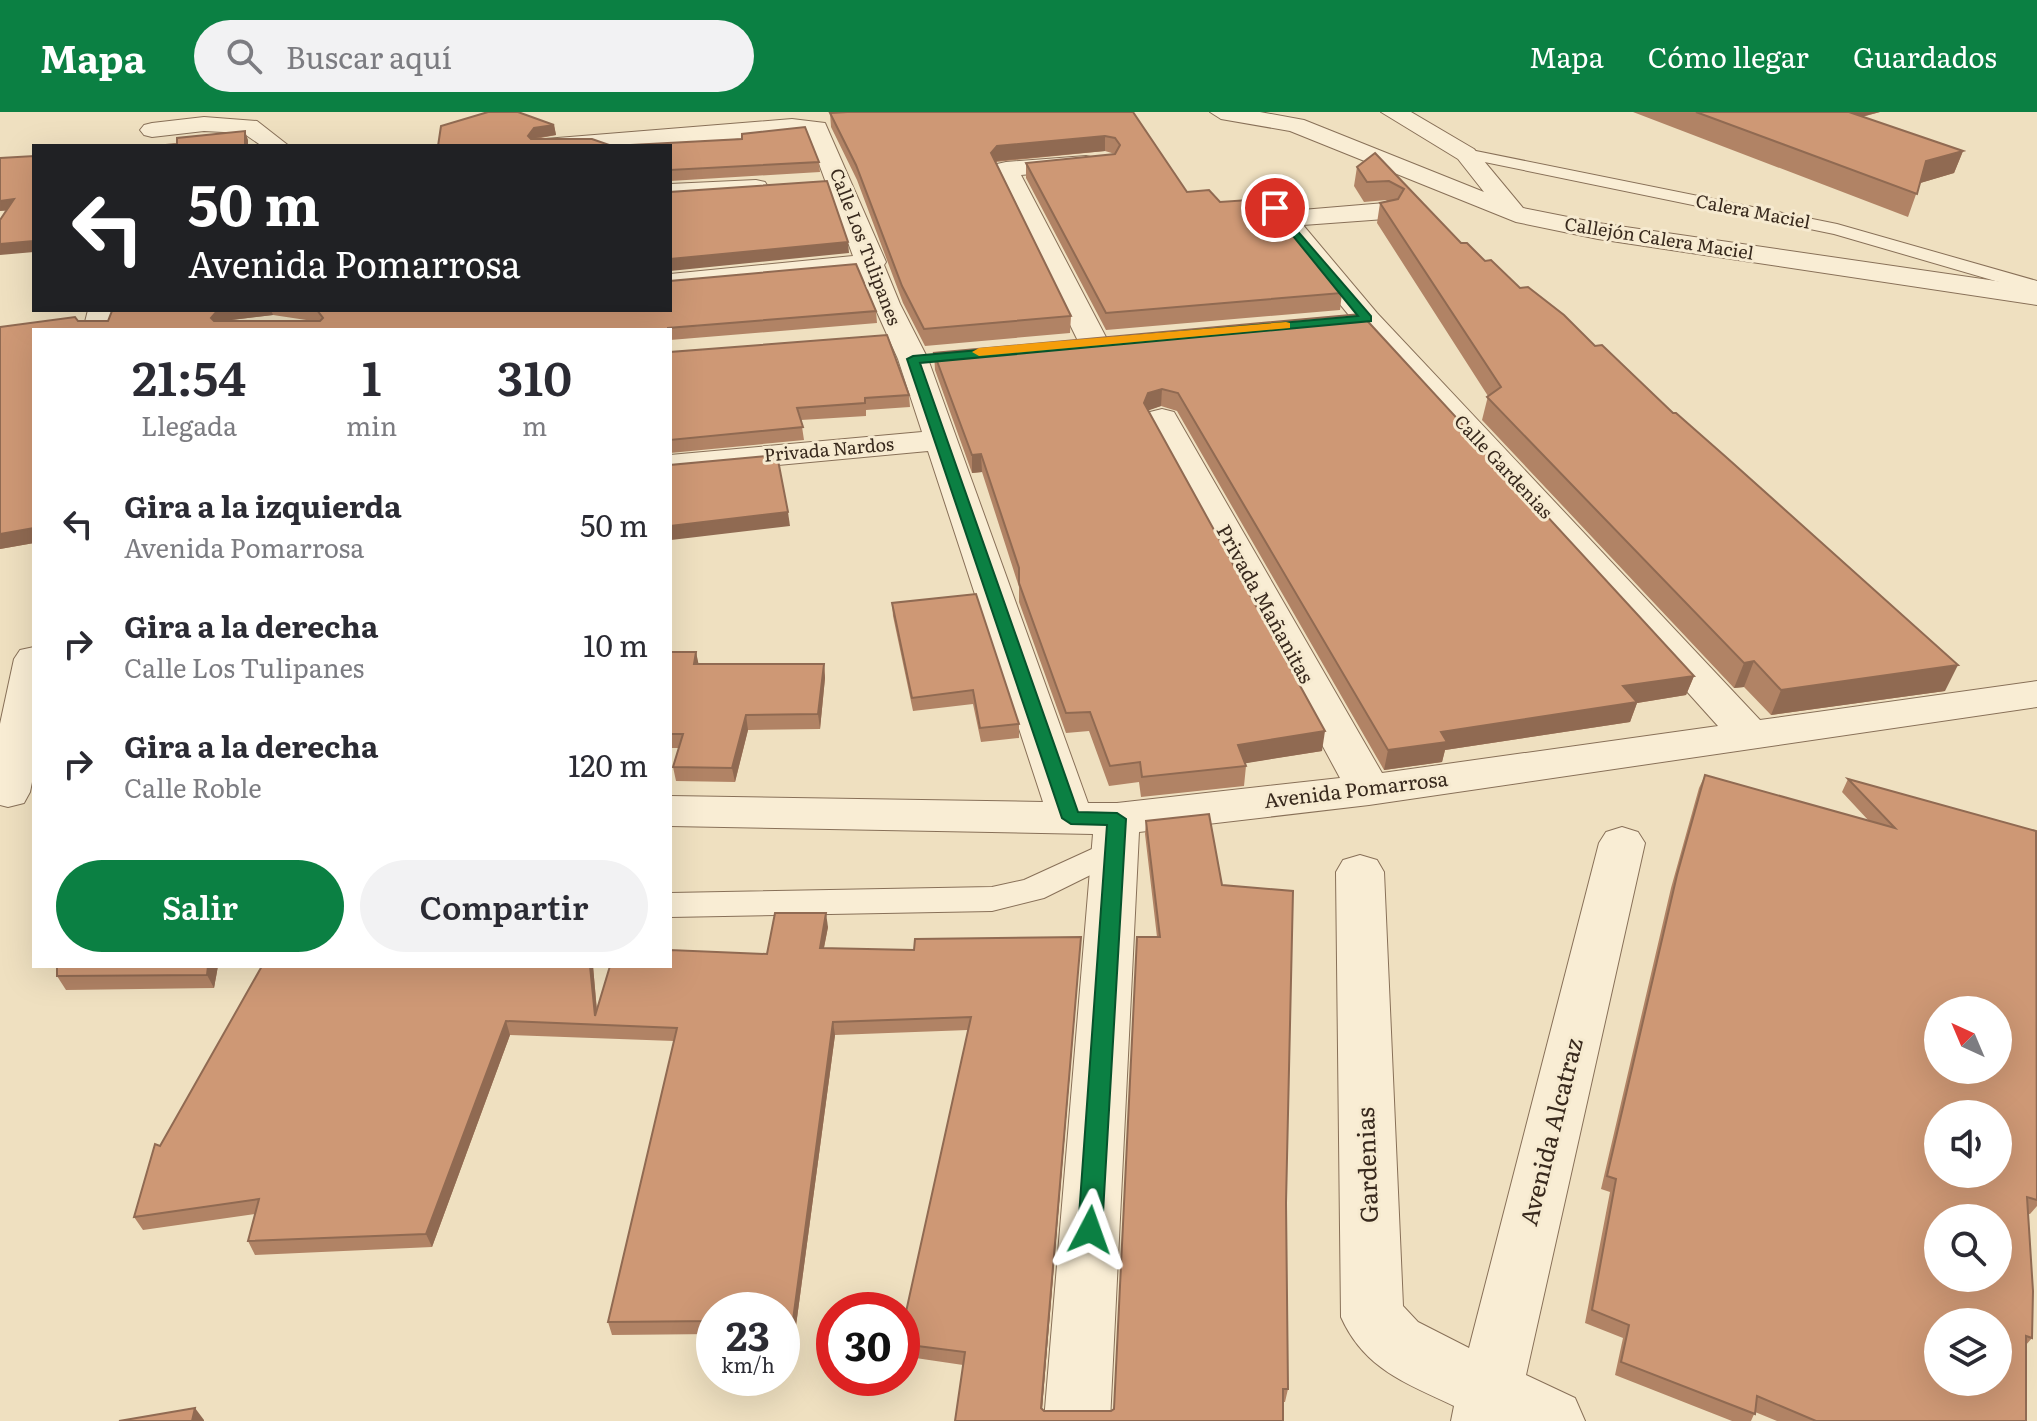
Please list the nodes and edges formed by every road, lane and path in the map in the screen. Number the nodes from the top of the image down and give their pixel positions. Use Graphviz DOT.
graph roads {
  1 [pos="683,112"];
  2 [pos="1221,112"];
  3 [pos="1392,112"];
  4 [pos="201,118"];
  5 [pos="803,120"];
  6 [pos="147,129"];
  7 [pos="274,144"];
  8 [pos="570,144"];
  9 [pos="1466,154"];
  10 [pos="1105,161"];
  11 [pos="779,185"];
  12 [pos="672,192"];
  13 [pos="1385,211"];
  14 [pos="1516,214"];
  15 [pos="872,262"];
  16 [pos="672,282"];
  17 [pos="2037,287"];
  18 [pos="2037,296"];
  19 [pos="1123,338"];
  20 [pos="1162,419"];
  21 [pos="940,440"];
  22 [pos="672,465"];
  23 [pos="32,672"];
  24 [pos="2037,694"];
  25 [pos="1748,733"];
  26 [pos="1369,790"];
  27 [pos="14,793"];
  28 [pos="672,811"];
  29 [pos="1101,829"];
  30 [pos="1622,843"];
  31 [pos="1360,872"];
  32 [pos="672,905"];
  33 [pos="1486,1407"];
  34 [pos="1077,1421"];
  35 [pos="1552,1421"];
  1 -- 5 [label="street"];
  2 -- 14 [label="street, Callejón Calera Maciel"];
  3 -- 9 [label="street"];
  4 -- 6 [label="street"];
  4 -- 7 [label="street"];
  5 -- 8 [label="street"];
  5 -- 15 [label="street, Calle Los Tulipanes"];
  9 -- 14 [label="street"];
  9 -- 17 [label="lane, Calera Maciel"];
  10 -- 19 [label="street"];
  11 -- 12 [label="street"];
  13 -- 25 [label="street, Calle Gardenias"];
  14 -- 18 [label="street, Callejón Calera Maciel"];
  15 -- 16 [label="street"];
  15 -- 21 [label="street, Calle Los Tulipanes"];
  20 -- 26 [label="street, Privada Mañanitas"];
  21 -- 22 [label="street, Privada Nardos"];
  21 -- 29 [label="street, Calle Los Tulipanes"];
  23 -- 27 [label="street"];
  24 -- 25 [label="street, Avenida Pomarrosa"];
  25 -- 26 [label="street, Avenida Pomarrosa"];
  26 -- 29 [label="street, Avenida Pomarrosa"];
  28 -- 29 [label="street, Avenida Pomarrosa"];
  29 -- 32 [label="lane"];
  29 -- 34 [label="street, Calle Los Tulipanes"];
  30 -- 33 [label="street, Avenida Alcatraz"];
  31 -- 33 [label="street, Gardenias"];
  33 -- 35 [label="street, Gardenias"];
}
